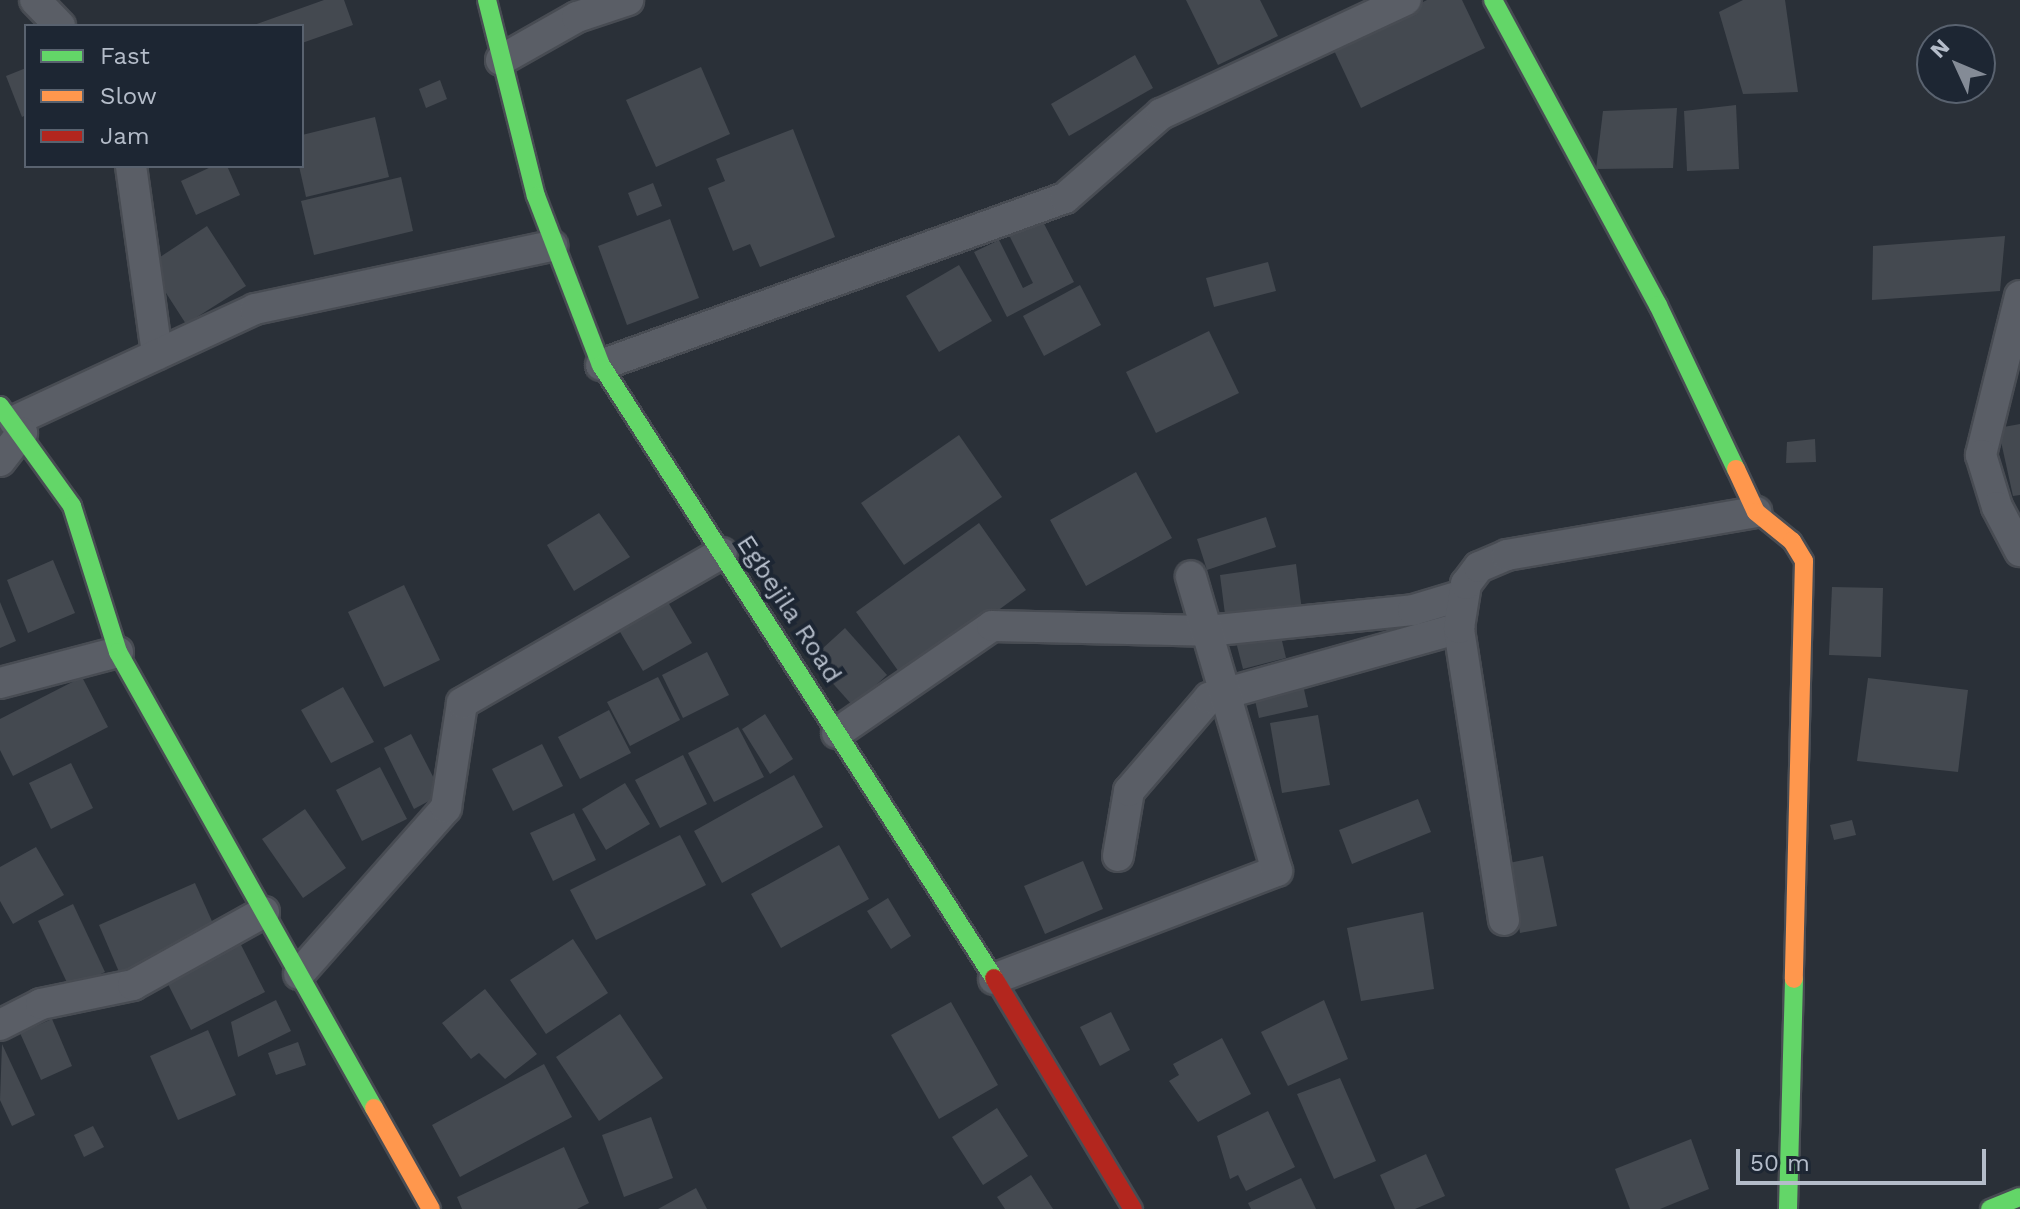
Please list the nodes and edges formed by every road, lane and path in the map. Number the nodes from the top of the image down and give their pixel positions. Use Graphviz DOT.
graph roads {
  1 [pos="35,0"];
  2 [pos="487,0"];
  3 [pos="628,0"];
  4 [pos="1406,0"];
  5 [pos="1493,0"];
  6 [pos="58,24"];
  7 [pos="501,60"];
  8 [pos="131,168"];
  9 [pos="552,246"];
  10 [pos="2020,296"];
  11 [pos="157,354"];
  12 [pos="601,365"];
  13 [pos="12,420"];
  14 [pos="0,461"];
  15 [pos="1756,512"];
  16 [pos="2020,551"];
  17 [pos="722,553"];
  18 [pos="1191,576"];
  19 [pos="1463,595"];
  20 [pos="1459,628"];
  21 [pos="1207,631"];
  22 [pos="118,652"];
  23 [pos="0,683"];
  24 [pos="1226,694"];
  25 [pos="837,733"];
  26 [pos="1118,856"];
  27 [pos="264,912"];
  28 [pos="1504,920"];
  29 [pos="299,974"];
  30 [pos="994,979"];
  31 [pos="0,1025"];
  32 [pos="2020,1197"];
  33 [pos="431,1209"];
  34 [pos="1133,1209"];
  35 [pos="1788,1209"];
  36 [pos="1990,1209"];
  1 -- 6 [label="street"];
  2 -- 7 [label="street, Egbejila Road"];
  3 -- 7 [label="street"];
  4 -- 12 [label="street"];
  5 -- 15 [label="street"];
  7 -- 9 [label="street, Egbejila Road"];
  8 -- 11 [label="street"];
  9 -- 11 [label="street"];
  9 -- 12 [label="street, Egbejila Road"];
  10 -- 16 [label="street"];
  11 -- 13 [label="street"];
  12 -- 17 [label="street, Egbejila Road"];
  13 -- 14 [label="street"];
  13 -- 22 [label="street"];
  15 -- 19 [label="street"];
  15 -- 35 [label="street"];
  17 -- 25 [label="street, Egbejila Road"];
  17 -- 29 [label="street"];
  18 -- 21 [label="street"];
  19 -- 20 [label="street"];
  19 -- 21 [label="street"];
  20 -- 24 [label="street"];
  20 -- 28 [label="street"];
  21 -- 24 [label="street"];
  21 -- 25 [label="street"];
  22 -- 23 [label="street"];
  22 -- 27 [label="street"];
  24 -- 26 [label="street"];
  24 -- 30 [label="street"];
  25 -- 30 [label="street, Egbejila Road"];
  27 -- 29 [label="street"];
  27 -- 31 [label="street"];
  29 -- 33 [label="street"];
  30 -- 34 [label="street, Egbejila Road"];
  32 -- 36 [label="street"];
}
